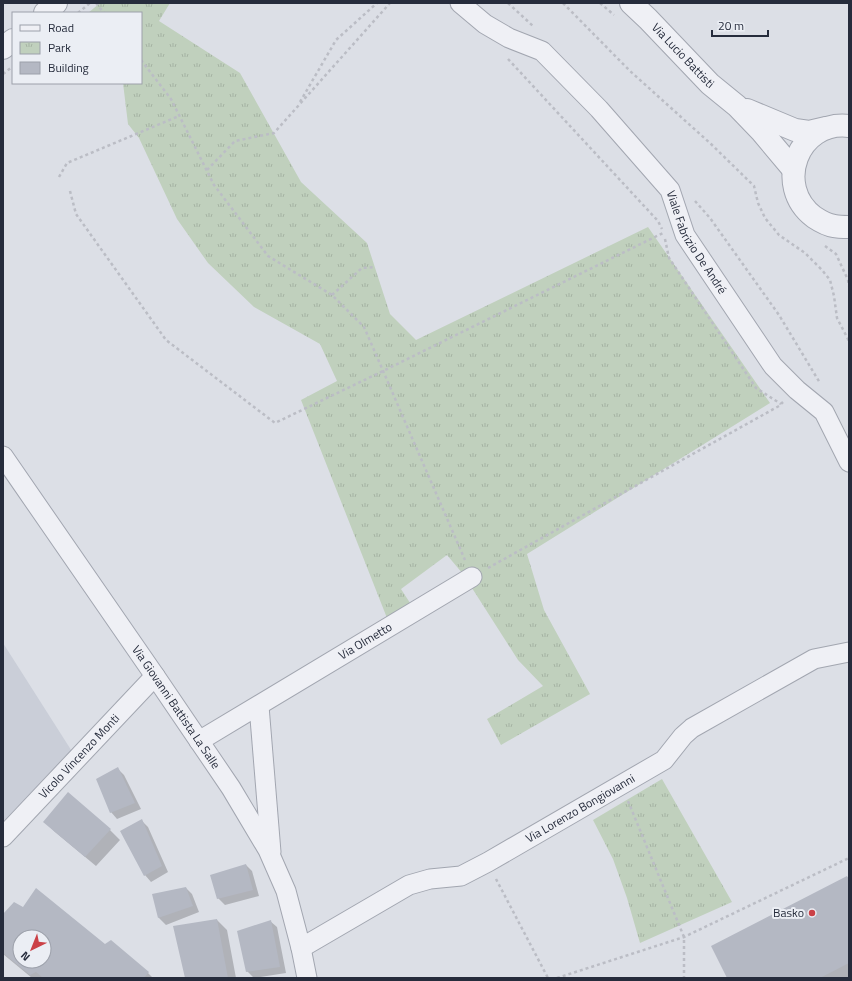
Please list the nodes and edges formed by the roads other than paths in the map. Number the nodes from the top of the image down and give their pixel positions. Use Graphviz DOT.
graph roads {
  1 [pos="56,3"];
  2 [pos="460,3"];
  3 [pos="624,10"];
  4 [pos="45,12"];
  5 [pos="12,41"];
  6 [pos="3,48"];
  7 [pos="737,106"];
  8 [pos="844,125"];
  9 [pos="793,169"];
  10 [pos="834,232"];
  11 [pos="849,242"];
  12 [pos="849,462"];
  13 [pos="6,468"];
  14 [pos="472,577"];
  15 [pos="849,652"];
  16 [pos="155,676"];
  17 [pos="258,706"];
  18 [pos="199,741"];
  19 [pos="3,837"];
  20 [pos="271,858"];
  21 [pos="301,948"];
  22 [pos="307,978"];
  1 -- 4 [label="street"];
  2 -- 12 [label="street, Viale Fabrizio De André"];
  3 -- 7 [label="street, Via Lucio Battisti"];
  5 -- 6 [label="street"];
  7 -- 8 [label="street, Via Lucio Battisti"];
  7 -- 9 [label="street, Via Lucio Battisti"];
  8 -- 9 [label="street, Via Lucio Battisti"];
  9 -- 10 [label="street, Via Lucio Battisti"];
  10 -- 11 [label="street, Via Lucio Battisti"];
  13 -- 16 [label="street, Via Giovanni Battista La Salle"];
  14 -- 17 [label="street, Via Olmetto"];
  15 -- 21 [label="street, Via Lorenzo Bongiovanni"];
  16 -- 18 [label="street, Via Giovanni Battista La Salle"];
  16 -- 19 [label="street, Vicolo Vincenzo Monti"];
  17 -- 18 [label="street, Via Olmetto"];
  17 -- 20 [label="street"];
  18 -- 20 [label="street, Via Giovanni Battista La Salle"];
  20 -- 21 [label="street, Via Giovanni Battista La Salle"];
  21 -- 22 [label="street, Via Giovanni Battista La Salle"];
}
